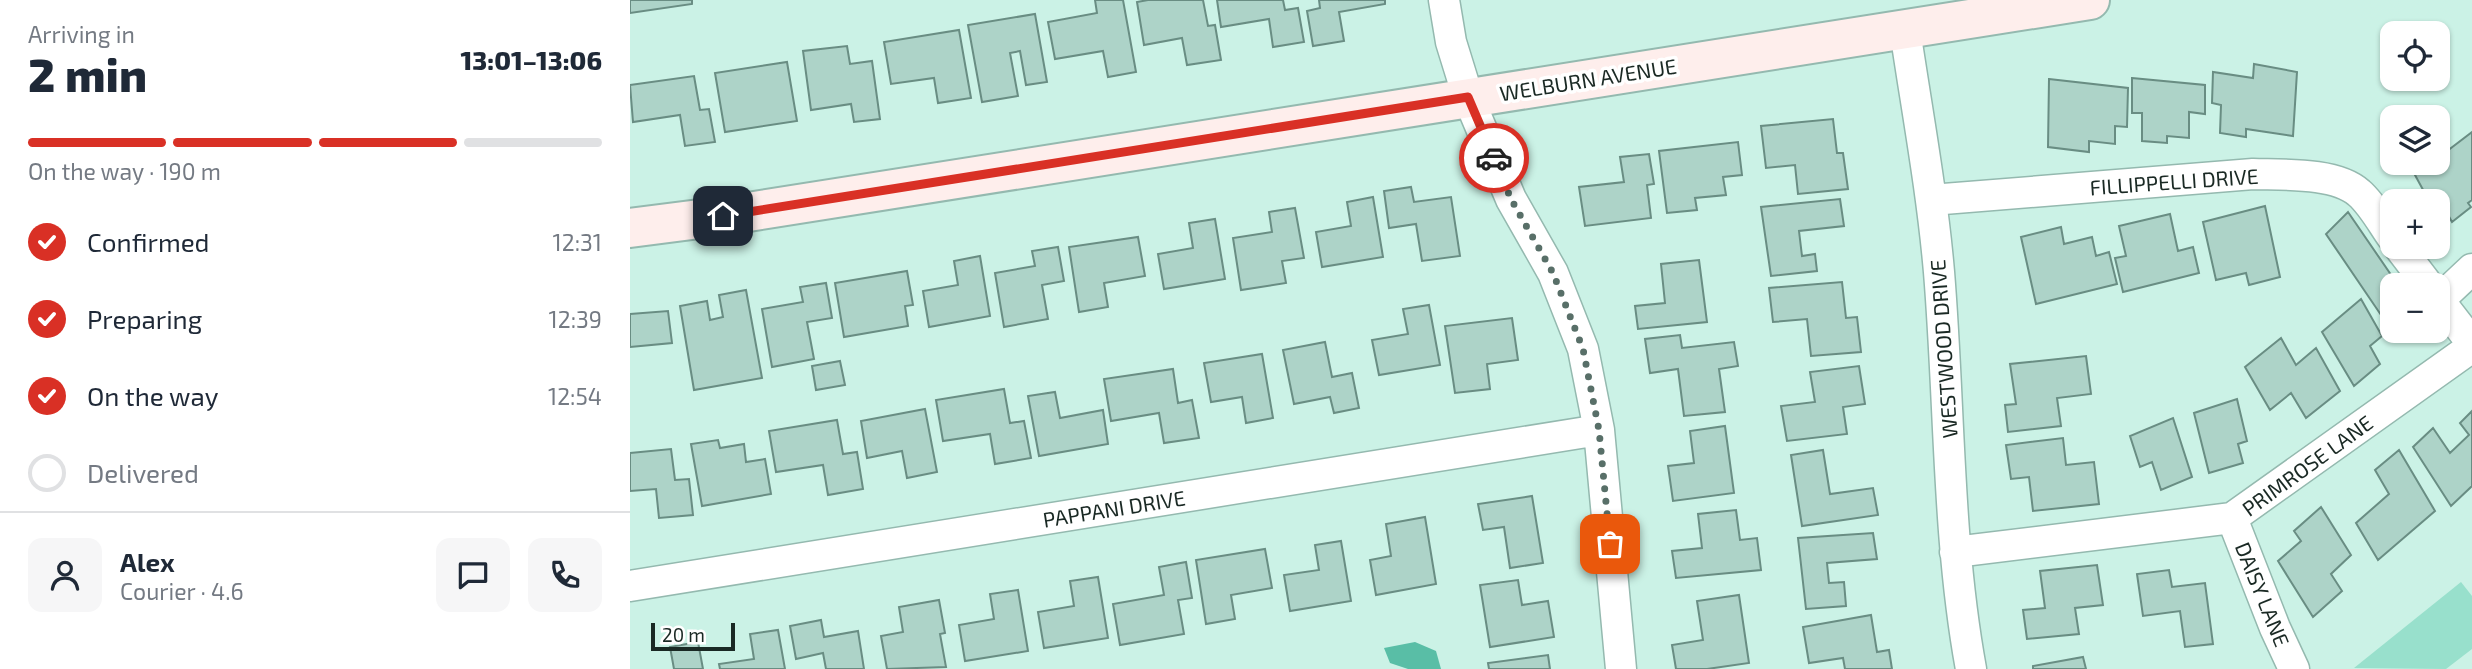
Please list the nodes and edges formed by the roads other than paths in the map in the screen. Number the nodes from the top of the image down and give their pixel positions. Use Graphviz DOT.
graph roads {
  1 [pos="1444,0"];
  2 [pos="2090,0"];
  3 [pos="1905,30"];
  4 [pos="1468,97"];
  5 [pos="1931,200"];
  6 [pos="2380,221"];
  7 [pos="630,228"];
  8 [pos="2408,259"];
  9 [pos="2472,269"];
  10 [pos="2419,273"];
  11 [pos="2450,289"];
  12 [pos="2450,316"];
  13 [pos="2472,344"];
  14 [pos="1599,430"];
  15 [pos="2232,518"];
  16 [pos="1955,552"];
  17 [pos="630,586"];
  18 [pos="1622,669"];
  19 [pos="1971,669"];
  20 [pos="2294,669"];
  1 -- 4 [label="street"];
  2 -- 3 [label="main road, WELBURN AVENUE"];
  3 -- 4 [label="main road, WELBURN AVENUE"];
  3 -- 5 [label="street, WESTWOOD DRIVE"];
  4 -- 7 [label="main road, WELBURN AVENUE"];
  4 -- 14 [label="street"];
  5 -- 6 [label="street, FILLIPPELLI DRIVE"];
  5 -- 16 [label="street, WESTWOOD DRIVE"];
  8 -- 10 [label="street"];
  9 -- 11 [label="street"];
  12 -- 13 [label="street"];
  13 -- 15 [label="street, PRIMROSE LANE"];
  14 -- 17 [label="street, PAPPANI DRIVE"];
  14 -- 18 [label="street"];
  15 -- 16 [label="street, PRIMROSE LANE"];
  15 -- 20 [label="street, DAISY LANE"];
  16 -- 19 [label="street, WESTWOOD DRIVE"];
}
